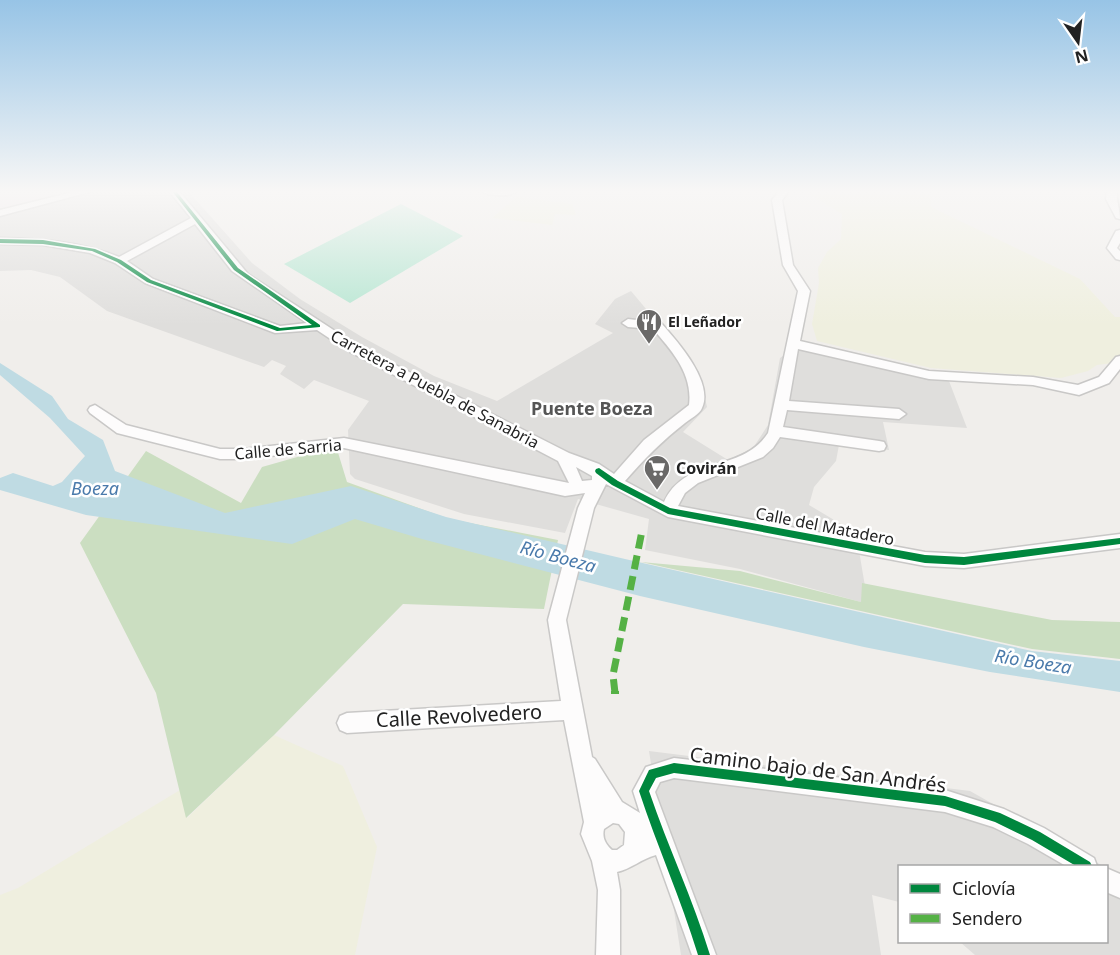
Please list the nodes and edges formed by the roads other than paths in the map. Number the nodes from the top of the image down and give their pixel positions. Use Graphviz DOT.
graph roads {
  1 [pos="170,236"];
  2 [pos="210,236"];
  3 [pos="782,236"];
  4 [pos="1119,236"];
  5 [pos="0,241"];
  6 [pos="1120,257"];
  7 [pos="119,261"];
  8 [pos="628,323"];
  9 [pos="318,326"];
  10 [pos="794,344"];
  11 [pos="1120,360"];
  12 [pos="782,405"];
  13 [pos="95,410"];
  14 [pos="900,414"];
  15 [pos="775,431"];
  16 [pos="879,446"];
  17 [pos="589,484"];
  18 [pos="668,511"];
  19 [pos="1120,541"];
  20 [pos="572,710"];
  21 [pos="347,723"];
  22 [pos="581,755"];
  23 [pos="648,803"];
  24 [pos="618,811"];
  25 [pos="595,822"];
  26 [pos="661,843"];
  27 [pos="620,856"];
  28 [pos="1083,865"];
  29 [pos="608,955"];
  30 [pos="704,955"];
  1 -- 7 [label="street"];
  2 -- 9 [label="street, Carretera a Puebla de Sanabria"];
  3 -- 10 [label="street"];
  4 -- 6 [label="street"];
  5 -- 7 [label="street"];
  7 -- 9 [label="street"];
  8 -- 17 [label="street"];
  9 -- 17 [label="street, Carretera a Puebla de Sanabria"];
  10 -- 11 [label="street"];
  10 -- 12 [label="street"];
  12 -- 14 [label="street"];
  12 -- 15 [label="street"];
  13 -- 17 [label="street, Calle de Sarria"];
  15 -- 16 [label="street"];
  15 -- 18 [label="street"];
  17 -- 18 [label="street, Calle del Matadero"];
  17 -- 20 [label="street"];
  18 -- 19 [label="street, Calle del Matadero"];
  20 -- 21 [label="street, Calle Revolvedero"];
  20 -- 22 [label="street"];
  22 -- 24 [label="street"];
  22 -- 25 [label="street"];
  23 -- 24 [label="street"];
  23 -- 26 [label="street"];
  23 -- 28 [label="street, Camino bajo de San Andrés"];
  24 -- 25 [label="street"];
  24 -- 27 [label="street"];
  25 -- 27 [label="street"];
  26 -- 27 [label="street"];
  26 -- 30 [label="street"];
  27 -- 29 [label="street"];
}
